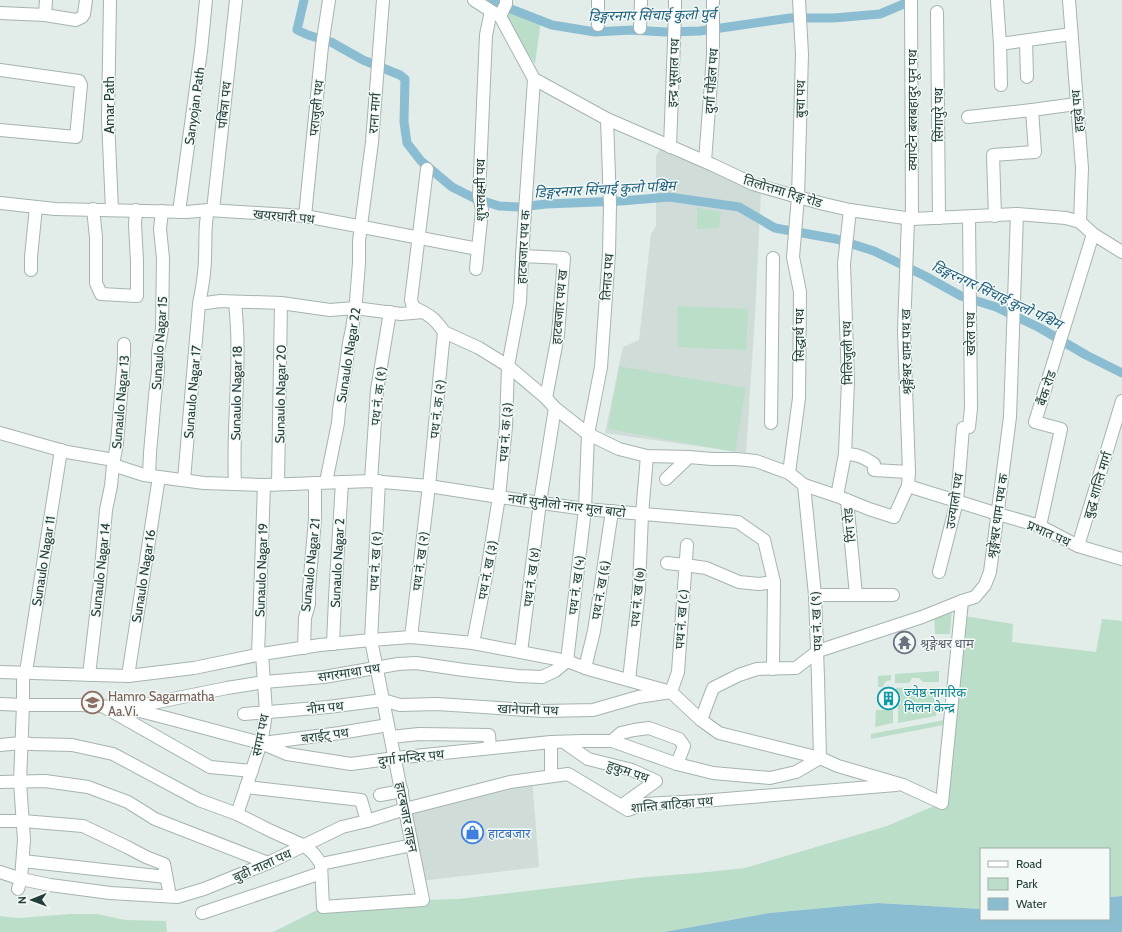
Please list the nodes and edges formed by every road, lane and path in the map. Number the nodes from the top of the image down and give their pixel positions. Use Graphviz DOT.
graph roads {
  1 [pos="46,0"];
  2 [pos="86,0"];
  3 [pos="110,0"];
  4 [pos="206,0"];
  5 [pos="236,0"];
  6 [pos="329,0"];
  7 [pos="383,0"];
  8 [pos="474,0"];
  9 [pos="598,0"];
  10 [pos="641,0"];
  11 [pos="675,0"];
  12 [pos="799,0"];
  13 [pos="911,0"];
  14 [pos="1069,0"];
  15 [pos="997,1"];
  16 [pos="506,2"];
  17 [pos="713,5"];
  18 [pos="937,12"];
  19 [pos="0,13"];
  20 [pos="495,14"];
  21 [pos="45,16"];
  22 [pos="598,25"];
  23 [pos="640,28"];
  24 [pos="1071,34"];
  25 [pos="1026,41"];
  26 [pos="1000,44"];
  27 [pos="0,70"];
  28 [pos="1027,77"];
  29 [pos="534,79"];
  30 [pos="1001,85"];
  31 [pos="1076,104"];
  32 [pos="1032,110"];
  33 [pos="968,117"];
  34 [pos="607,119"];
  35 [pos="0,130"];
  36 [pos="670,147"];
  37 [pos="705,161"];
  38 [pos="427,169"];
  39 [pos="798,198"];
  40 [pos="0,203"];
  41 [pos="36,207"];
  42 [pos="94,209"];
  43 [pos="112,210"];
  44 [pos="136,210"];
  45 [pos="210,210"];
  46 [pos="850,210"];
  47 [pos="162,211"];
  48 [pos="179,212"];
  49 [pos="1017,214"];
  50 [pos="305,216"];
  51 [pos="995,216"];
  52 [pos="969,217"];
  53 [pos="939,218"];
  54 [pos="910,219"];
  55 [pos="1080,222"];
  56 [pos="360,226"];
  57 [pos="1093,234"];
  58 [pos="419,238"];
  59 [pos="478,249"];
  60 [pos="1122,252"];
  61 [pos="793,253"];
  62 [pos="522,256"];
  63 [pos="476,269"];
  64 [pos="32,270"];
  65 [pos="235,303"];
  66 [pos="281,303"];
  67 [pos="199,304"];
  68 [pos="355,308"];
  69 [pos="390,312"];
  70 [pos="423,312"];
  71 [pos="444,332"];
  72 [pos="124,344"];
  73 [pos="508,366"];
  74 [pos="546,398"];
  75 [pos="1122,400"];
  76 [pos="555,408"];
  77 [pos="771,423"];
  78 [pos="966,427"];
  79 [pos="588,434"];
  80 [pos="1,437"];
  81 [pos="61,450"];
  82 [pos="845,454"];
  83 [pos="647,456"];
  84 [pos="689,457"];
  85 [pos="114,463"];
  86 [pos="909,472"];
  87 [pos="789,473"];
  88 [pos="154,476"];
  89 [pos="184,480"];
  90 [pos="666,480"];
  91 [pos="375,481"];
  92 [pos="321,482"];
  93 [pos="342,482"];
  94 [pos="235,483"];
  95 [pos="278,484"];
  96 [pos="264,485"];
  97 [pos="804,485"];
  98 [pos="429,486"];
  99 [pos="908,486"];
  100 [pos="499,497"];
  101 [pos="842,498"];
  102 [pos="957,501"];
  103 [pos="540,502"];
  104 [pos="585,509"];
  105 [pos="612,511"];
  106 [pos="642,514"];
  107 [pos="998,514"];
  108 [pos="1040,526"];
  109 [pos="687,545"];
  110 [pos="1078,546"];
  111 [pos="1122,559"];
  112 [pos="667,563"];
  113 [pos="685,564"];
  114 [pos="939,572"];
  115 [pos="774,582"];
  116 [pos="815,595"];
  117 [pos="856,595"];
  118 [pos="893,595"];
  119 [pos="962,601"];
  120 [pos="411,637"];
  121 [pos="371,640"];
  122 [pos="473,643"];
  123 [pos="333,644"];
  124 [pos="304,648"];
  125 [pos="818,651"];
  126 [pos="521,652"];
  127 [pos="260,654"];
  128 [pos="567,661"];
  129 [pos="377,668"];
  130 [pos="585,668"];
  131 [pos="773,669"];
  132 [pos="0,672"];
  133 [pos="24,673"];
  134 [pos="89,675"];
  135 [pos="128,676"];
  136 [pos="629,680"];
  137 [pos="264,682"];
  138 [pos="671,692"];
  139 [pos="383,700"];
  140 [pos="0,704"];
  141 [pos="23,706"];
  142 [pos="104,707"];
  143 [pos="128,708"];
  144 [pos="266,712"];
  145 [pos="244,714"];
  146 [pos="701,720"];
  147 [pos="389,731"];
  148 [pos="612,741"];
  149 [pos="551,742"];
  150 [pos="564,742"];
  151 [pos="21,743"];
  152 [pos="261,743"];
  153 [pos="0,745"];
  154 [pos="490,748"];
  155 [pos="395,758"];
  156 [pos="820,758"];
  157 [pos="677,764"];
  158 [pos="252,771"];
  159 [pos="551,776"];
  160 [pos="0,782"];
  161 [pos="20,782"];
  162 [pos="903,785"];
  163 [pos="246,787"];
  164 [pos="402,791"];
  165 [pos="380,794"];
  166 [pos="621,806"];
  167 [pos="405,809"];
  168 [pos="237,814"];
  169 [pos="0,821"];
  170 [pos="23,821"];
  171 [pos="367,821"];
  172 [pos="412,845"];
  173 [pos="305,846"];
  174 [pos="23,861"];
  175 [pos="268,863"];
  176 [pos="321,869"];
  177 [pos="0,872"];
  178 [pos="166,877"];
  179 [pos="19,884"];
  180 [pos="170,896"];
  181 [pos="202,913"];
  1 -- 21 [label="street"];
  2 -- 21 [label="street"];
  3 -- 43 [label="street, Amar Path"];
  4 -- 48 [label="street, Sanyojan Path"];
  5 -- 45 [label="street, पबित्रा पथ"];
  6 -- 50 [label="street, पराजुली पथ"];
  7 -- 56 [label="street, राना मार्ग"];
  8 -- 20 [label="street"];
  9 -- 22 [label="street"];
  10 -- 23 [label="street"];
  11 -- 36 [label="street, इन्द्र भूसाल पथ"];
  12 -- 39 [label="street, बुचा पथ"];
  13 -- 54 [label="street, क्याप्टेन बलबहादुर पून पथ"];
  14 -- 24 [label="street, हाइवे पथ"];
  15 -- 26 [label="street"];
  16 -- 20 [label="street, शुभलक्ष्मी पथ"];
  17 -- 37 [label="street, दुर्गा पौडेल पथ"];
  18 -- 53 [label="street, सिंगापुरे पथ"];
  19 -- 21 [label="street"];
  20 -- 29 [label="street"];
  20 -- 59 [label="street, शुभलक्ष्मी पथ"];
  24 -- 25 [label="street"];
  24 -- 31 [label="street, हाइवे पथ"];
  25 -- 26 [label="street"];
  25 -- 28 [label="street"];
  26 -- 30 [label="street"];
  27 -- 35 [label="street"];
  29 -- 34 [label="street, तिलोत्तमा रिङ्ग रोड"];
  29 -- 62 [label="street, हाटबजार पथ क"];
  31 -- 32 [label="street"];
  31 -- 55 [label="street, हाइवे पथ"];
  32 -- 33 [label="street"];
  32 -- 51 [label="street"];
  34 -- 36 [label="street, तिलोत्तमा रिङ्ग रोड"];
  34 -- 79 [label="street, तिनाउ पथ"];
  36 -- 37 [label="street, तिलोत्तमा रिङ्ग रोड"];
  37 -- 39 [label="street, तिलोत्तमा रिङ्ग रोड"];
  38 -- 58 [label="street"];
  39 -- 46 [label="street, तिलोत्तमा रिङ्ग रोड"];
  39 -- 61 [label="street, सिद्धार्थ पथ"];
  40 -- 41 [label="street, खयरघारी पथ"];
  41 -- 42 [label="street, खयरघारी पथ"];
  41 -- 64 [label="street"];
  42 -- 43 [label="street, खयरघारी पथ"];
  42 -- 44 [label="street"];
  43 -- 44 [label="street, खयरघारी पथ"];
  44 -- 47 [label="street, खयरघारी पथ"];
  45 -- 48 [label="street, खयरघारी पथ"];
  45 -- 50 [label="street, खयरघारी पथ"];
  45 -- 67 [label="street, पबित्रा पथ"];
  46 -- 54 [label="street, तिलोत्तमा रिङ्ग रोड"];
  46 -- 82 [label="street, मिलिजुली पथ"];
  47 -- 48 [label="street, खयरघारी पथ"];
  47 -- 88 [label="street, Sunaulo Nagar 15"];
  49 -- 51 [label="street, तिलोत्तमा रिङ्ग रोड"];
  49 -- 55 [label="street, तिलोत्तमा रिङ्ग रोड"];
  49 -- 107 [label="street, श्रृङ्गेश्वर धाम पथ क"];
  50 -- 56 [label="street, खयरघारी पथ"];
  51 -- 52 [label="street, तिलोत्तमा रिङ्ग रोड"];
  52 -- 53 [label="street, तिलोत्तमा रिङ्ग रोड"];
  52 -- 78 [label="street, खरेल पथ"];
  53 -- 54 [label="street, तिलोत्तमा रिङ्ग रोड"];
  54 -- 86 [label="street, श्रृङ्गेश्वर धाम पथ ख"];
  55 -- 57 [label="street, तिलोत्तमा रिङ्ग रोड"];
  56 -- 58 [label="street"];
  56 -- 68 [label="street, Sunaulo Nagar 22"];
  57 -- 60 [label="street, तिलोत्तमा रिङ्ग रोड"];
  57 -- 108 [label="street, बैंक रोड"];
  58 -- 59 [label="street"];
  58 -- 70 [label="street"];
  59 -- 63 [label="street, शुभलक्ष्मी पथ"];
  61 -- 77 [label="street, सिद्धार्थ पथ"];
  61 -- 87 [label="street, सिद्धार्थ पथ"];
  62 -- 73 [label="street, हाटबजार पथ क"];
  62 -- 74 [label="street, हाटबजार पथ ख"];
  65 -- 66 [label="street"];
  65 -- 67 [label="street"];
  65 -- 94 [label="street, Sunaulo Nagar 18"];
  66 -- 68 [label="street"];
  66 -- 95 [label="street, Sunaulo Nagar 20"];
  67 -- 89 [label="street, Sunaulo Nagar 17"];
  68 -- 69 [label="street"];
  68 -- 92 [label="street, Sunaulo Nagar 22"];
  69 -- 70 [label="street"];
  69 -- 91 [label="street, पथ नं. क (१)"];
  70 -- 71 [label="street"];
  71 -- 73 [label="street"];
  71 -- 98 [label="street, पथ नं. क (२)"];
  72 -- 85 [label="street, Sunaulo Nagar 13"];
  73 -- 74 [label="street"];
  73 -- 100 [label="street, पथ नं. क (३)"];
  74 -- 76 [label="street"];
  75 -- 110 [label="street, बुद्ध शान्ति मार्ग"];
  76 -- 79 [label="street"];
  76 -- 103 [label="street, पथ नं. ख (४)"];
  78 -- 102 [label="street, उज्यालो पथ"];
  79 -- 83 [label="street"];
  79 -- 104 [label="street, तिनाउ पथ"];
  80 -- 81 [label="street, नयाँ सुनौलो नगर मुल बाटो"];
  81 -- 85 [label="street, नयाँ सुनौलो नगर मुल बाटो"];
  81 -- 133 [label="street, Sunaulo Nagar 11"];
  82 -- 86 [label="street"];
  82 -- 101 [label="street, मिलिजुली पथ"];
  83 -- 84 [label="street"];
  83 -- 106 [label="street, पथ नं. ख (७)"];
  84 -- 87 [label="street"];
  84 -- 90 [label="street"];
  85 -- 88 [label="street, नयाँ सुनौलो नगर मुल बाटो"];
  85 -- 134 [label="street, Sunaulo Nagar 14"];
  86 -- 99 [label="street, श्रृङ्गेश्वर धाम पथ ख"];
  87 -- 97 [label="street"];
  88 -- 89 [label="street, नयाँ सुनौलो नगर मुल बाटो"];
  88 -- 135 [label="street, Sunaulo Nagar 16"];
  89 -- 94 [label="street, नयाँ सुनौलो नगर मुल बाटो"];
  91 -- 93 [label="street, नयाँ सुनौलो नगर मुल बाटो"];
  91 -- 98 [label="street, नयाँ सुनौलो नगर मुल बाटो"];
  91 -- 121 [label="street, पथ नं. ख (१)"];
  92 -- 93 [label="street, नयाँ सुनौलो नगर मुल बाटो"];
  92 -- 95 [label="street, नयाँ सुनौलो नगर मुल बाटो"];
  92 -- 124 [label="street, Sunaulo Nagar 21"];
  93 -- 123 [label="street, Sunaulo Nagar 2"];
  94 -- 96 [label="street, नयाँ सुनौलो नगर मुल बाटो"];
  95 -- 96 [label="street, नयाँ सुनौलो नगर मुल बाटो"];
  96 -- 127 [label="street, Sunaulo Nagar 19"];
  97 -- 101 [label="street, रिंग रोड"];
  97 -- 116 [label="street, पथ नं. ख (९)"];
  98 -- 100 [label="street, नयाँ सुनौलो नगर मुल बाटो"];
  98 -- 120 [label="street, पथ नं. ख (२)"];
  99 -- 101 [label="street"];
  99 -- 102 [label="street, प्रभात पथ"];
  100 -- 103 [label="street, नयाँ सुनौलो नगर मुल बाटो"];
  100 -- 122 [label="street, पथ नं. ख (३)"];
  101 -- 117 [label="street, रिंग रोड"];
  102 -- 107 [label="street, प्रभात पथ"];
  102 -- 114 [label="street, उज्यालो पथ"];
  103 -- 104 [label="street, नयाँ सुनौलो नगर मुल बाटो"];
  103 -- 126 [label="street, पथ नं. ख (४)"];
  104 -- 105 [label="street, नयाँ सुनौलो नगर मुल बाटो"];
  104 -- 128 [label="street, पथ नं. ख (५)"];
  105 -- 106 [label="street, नयाँ सुनौलो नगर मुल बाटो"];
  105 -- 130 [label="street, पथ नं. ख (६)"];
  106 -- 115 [label="street, नयाँ सुनौलो नगर मुल बाटो"];
  106 -- 136 [label="street, पथ नं. ख (७)"];
  107 -- 108 [label="street, प्रभात पथ"];
  107 -- 119 [label="street, श्रृङ्गेश्वर धाम पथ क"];
  108 -- 110 [label="street, प्रभात पथ"];
  109 -- 113 [label="street, पथ नं. ख (८)"];
  110 -- 111 [label="street, प्रभात पथ"];
  112 -- 113 [label="street"];
  113 -- 115 [label="street"];
  113 -- 138 [label="street, पथ नं. ख (८)"];
  115 -- 131 [label="street, नयाँ सुनौलो नगर मुल बाटो"];
  116 -- 117 [label="street"];
  116 -- 125 [label="street, पथ नं. ख (९)"];
  117 -- 118 [label="street"];
  119 -- 125 [label="street, श्रृङ्गेश्वर धाम पथ क"];
  119 -- 162 [label="street"];
  120 -- 121 [label="street"];
  120 -- 122 [label="street"];
  121 -- 123 [label="street"];
  121 -- 129 [label="street, हाटबजार लाइन"];
  122 -- 126 [label="street"];
  123 -- 124 [label="street"];
  124 -- 127 [label="street"];
  125 -- 131 [label="street, श्रृङ्गेश्वर धाम पथ क"];
  125 -- 156 [label="street, पथ नं. ख (९)"];
  126 -- 128 [label="street"];
  127 -- 135 [label="street"];
  127 -- 137 [label="street, संगम पथ"];
  128 -- 129 [label="street, सगरमाथा पथ"];
  128 -- 130 [label="street"];
  129 -- 137 [label="street, सगरमाथा पथ"];
  129 -- 139 [label="street, हाटबजार लाइन"];
  130 -- 136 [label="street"];
  131 -- 146 [label="street, श्रृङ्गेश्वर धाम पथ क"];
  132 -- 133 [label="street"];
  133 -- 134 [label="street"];
  133 -- 141 [label="street, Sunaulo Nagar 11"];
  134 -- 135 [label="street"];
  136 -- 138 [label="street"];
  137 -- 143 [label="street, सगरमाथा पथ"];
  137 -- 144 [label="street, संगम पथ"];
  138 -- 139 [label="street, खानेपानी पथ"];
  138 -- 146 [label="street"];
  139 -- 144 [label="street, नीम पथ"];
  139 -- 147 [label="street, हाटबजार लाइन"];
  140 -- 141 [label="street, दुर्गा मन्दिर पथ"];
  141 -- 142 [label="street, दुर्गा मन्दिर पथ"];
  141 -- 151 [label="street, Sunaulo Nagar 11"];
  142 -- 143 [label="street, दुर्गा मन्दिर पथ"];
  142 -- 158 [label="street"];
  143 -- 152 [label="street, दुर्गा मन्दिर पथ"];
  144 -- 145 [label="street, नीम पथ"];
  144 -- 152 [label="street, संगम पथ"];
  146 -- 156 [label="street"];
  147 -- 152 [label="street, बराईट् पथ"];
  147 -- 154 [label="street, बराईट् पथ"];
  147 -- 155 [label="street, हाटबजार लाइन"];
  148 -- 150 [label="street, दुर्गा मन्दिर पथ"];
  148 -- 157 [label="street, दुर्गा मन्दिर पथ"];
  148 -- 157 [label="street"];
  149 -- 150 [label="street, दुर्गा मन्दिर पथ"];
  149 -- 154 [label="street, दुर्गा मन्दिर पथ"];
  149 -- 159 [label="street"];
  150 -- 166 [label="street, हुकुम पथ"];
  151 -- 153 [label="street, बुढी नाला पथ"];
  151 -- 161 [label="street, Sunaulo Nagar 11"];
  151 -- 168 [label="street, बुढी नाला पथ"];
  152 -- 155 [label="street, दुर्गा मन्दिर पथ"];
  152 -- 158 [label="street, संगम पथ"];
  154 -- 155 [label="street, दुर्गा मन्दिर पथ"];
  155 -- 164 [label="street, हाटबजार लाइन"];
  156 -- 157 [label="street, दुर्गा मन्दिर पथ"];
  156 -- 162 [label="street"];
  158 -- 163 [label="street, संगम पथ"];
  159 -- 166 [label="street, शान्ति बाटिका पथ"];
  159 -- 167 [label="street, शान्ति बाटिका पथ"];
  160 -- 161 [label="street"];
  161 -- 170 [label="street, Sunaulo Nagar 11"];
  161 -- 175 [label="street"];
  162 -- 166 [label="street, शान्ति बाटिका पथ"];
  163 -- 168 [label="street, संगम पथ"];
  163 -- 171 [label="street"];
  164 -- 165 [label="street"];
  164 -- 167 [label="street, हाटबजार लाइन"];
  167 -- 171 [label="street, शान्ति बाटिका पथ"];
  167 -- 172 [label="street, हाटबजार लाइन"];
  168 -- 173 [label="street, बुढी नाला पथ"];
  169 -- 170 [label="street"];
  170 -- 174 [label="street, Sunaulo Nagar 11"];
  170 -- 178 [label="street"];
  171 -- 173 [label="street, शान्ति बाटिका पथ"];
  172 -- 176 [label="street"];
  172 -- 176 [label="street, हाटबजार लाइन"];
  173 -- 175 [label="street, बुढी नाला पथ"];
  173 -- 176 [label="street"];
  174 -- 178 [label="street"];
  174 -- 179 [label="street, Sunaulo Nagar 11"];
  175 -- 180 [label="street, बुढी नाला पथ"];
  176 -- 181 [label="street"];
  177 -- 179 [label="street, बुढी नाला पथ"];
  178 -- 180 [label="street"];
  179 -- 180 [label="street, बुढी नाला पथ"];
}
